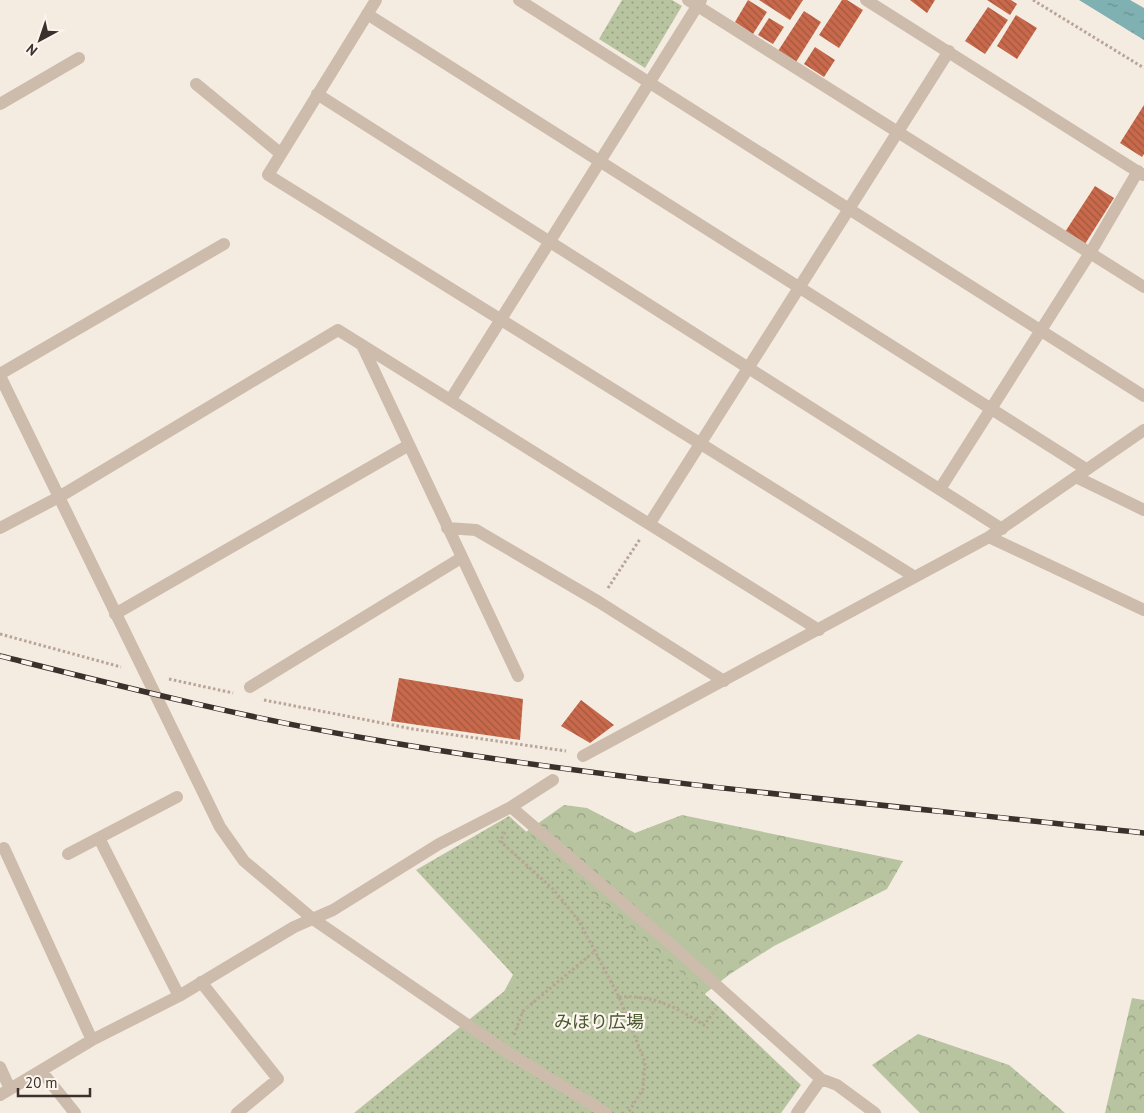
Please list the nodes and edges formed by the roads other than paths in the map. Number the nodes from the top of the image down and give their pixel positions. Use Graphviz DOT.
graph roads {
  1 [pos="376,0"];
  2 [pos="519,0"];
  3 [pos="866,0"];
  4 [pos="695,2"];
  5 [pos="367,14"];
  6 [pos="949,51"];
  7 [pos="79,58"];
  8 [pos="649,83"];
  9 [pos="196,84"];
  10 [pos="317,94"];
  11 [pos="0,104"];
  12 [pos="898,132"];
  13 [pos="280,152"];
  14 [pos="600,162"];
  15 [pos="1141,174"];
  16 [pos="849,209"];
  17 [pos="550,241"];
  18 [pos="224,244"];
  19 [pos="1090,253"];
  20 [pos="1144,287"];
  21 [pos="799,288"];
  22 [pos="501,320"];
  23 [pos="1040,330"];
  24 [pos="362,345"];
  25 [pos="749,367"];
  26 [pos="0,375"];
  27 [pos="1144,396"];
  28 [pos="451,399"];
  29 [pos="6,402"];
  30 [pos="991,409"];
  31 [pos="1144,430"];
  32 [pos="409,445"];
  33 [pos="700,445"];
  34 [pos="1081,473"];
  35 [pos="940,489"];
  36 [pos="59,497"];
  37 [pos="1144,510"];
  38 [pos="650,523"];
  39 [pos="0,528"];
  40 [pos="447,528"];
  41 [pos="1002,528"];
  42 [pos="989,537"];
  43 [pos="461,558"];
  44 [pos="915,577"];
  45 [pos="1144,610"];
  46 [pos="115,614"];
  47 [pos="820,630"];
  48 [pos="518,676"];
  49 [pos="724,681"];
  50 [pos="250,687"];
  51 [pos="583,756"];
  52 [pos="553,780"];
  53 [pos="177,797"];
  54 [pos="516,811"];
  55 [pos="99,838"];
  56 [pos="4,848"];
  57 [pos="68,854"];
  58 [pos="313,919"];
  59 [pos="201,982"];
  60 [pos="179,996"];
  61 [pos="92,1040"];
  62 [pos="0,1067"];
  63 [pos="42,1072"];
  64 [pos="821,1079"];
  65 [pos="5,1092"];
  66 [pos="75,1113"];
  67 [pos="237,1113"];
  68 [pos="606,1113"];
  69 [pos="797,1113"];
  70 [pos="875,1113"];
  1 -- 5 [label="street"];
  2 -- 8 [label="street"];
  3 -- 6 [label="street"];
  4 -- 8 [label="street"];
  4 -- 12 [label="street"];
  5 -- 10 [label="street"];
  5 -- 14 [label="street"];
  6 -- 12 [label="street"];
  6 -- 15 [label="street"];
  7 -- 11 [label="street"];
  8 -- 14 [label="street"];
  8 -- 16 [label="street"];
  9 -- 13 [label="street"];
  10 -- 13 [label="street"];
  10 -- 17 [label="street"];
  12 -- 16 [label="street"];
  12 -- 19 [label="street"];
  13 -- 22 [label="street"];
  14 -- 17 [label="street"];
  14 -- 21 [label="street"];
  15 -- 19 [label="street"];
  16 -- 21 [label="street"];
  16 -- 23 [label="street"];
  17 -- 22 [label="street"];
  17 -- 25 [label="street"];
  18 -- 26 [label="street"];
  19 -- 20 [label="street"];
  19 -- 23 [label="street"];
  21 -- 25 [label="street"];
  21 -- 30 [label="street"];
  22 -- 28 [label="street"];
  22 -- 33 [label="street"];
  23 -- 27 [label="street"];
  23 -- 30 [label="street"];
  24 -- 28 [label="street"];
  24 -- 32 [label="street"];
  24 -- 36 [label="street"];
  25 -- 33 [label="street"];
  25 -- 35 [label="street"];
  26 -- 29 [label="street"];
  28 -- 38 [label="street"];
  29 -- 36 [label="street"];
  30 -- 34 [label="street"];
  30 -- 35 [label="street"];
  31 -- 34 [label="street"];
  32 -- 40 [label="street"];
  32 -- 46 [label="street"];
  33 -- 38 [label="street"];
  33 -- 44 [label="street"];
  34 -- 37 [label="street"];
  34 -- 41 [label="street"];
  35 -- 41 [label="street"];
  36 -- 39 [label="street"];
  36 -- 46 [label="street"];
  38 -- 47 [label="street"];
  40 -- 43 [label="street"];
  40 -- 49 [label="street"];
  41 -- 42 [label="street"];
  42 -- 44 [label="street"];
  42 -- 45 [label="street"];
  43 -- 48 [label="street"];
  43 -- 50 [label="street"];
  44 -- 47 [label="street"];
  46 -- 58 [label="street"];
  47 -- 49 [label="street"];
  49 -- 51 [label="street"];
  52 -- 54 [label="street"];
  53 -- 55 [label="street"];
  54 -- 58 [label="street"];
  54 -- 64 [label="street"];
  55 -- 57 [label="street"];
  55 -- 60 [label="street"];
  56 -- 61 [label="street"];
  58 -- 59 [label="street"];
  58 -- 68 [label="street"];
  59 -- 60 [label="street"];
  59 -- 67 [label="street"];
  60 -- 61 [label="street"];
  61 -- 63 [label="street"];
  62 -- 65 [label="street"];
  63 -- 65 [label="street"];
  63 -- 66 [label="street"];
  64 -- 69 [label="street"];
  64 -- 70 [label="street"];
}
